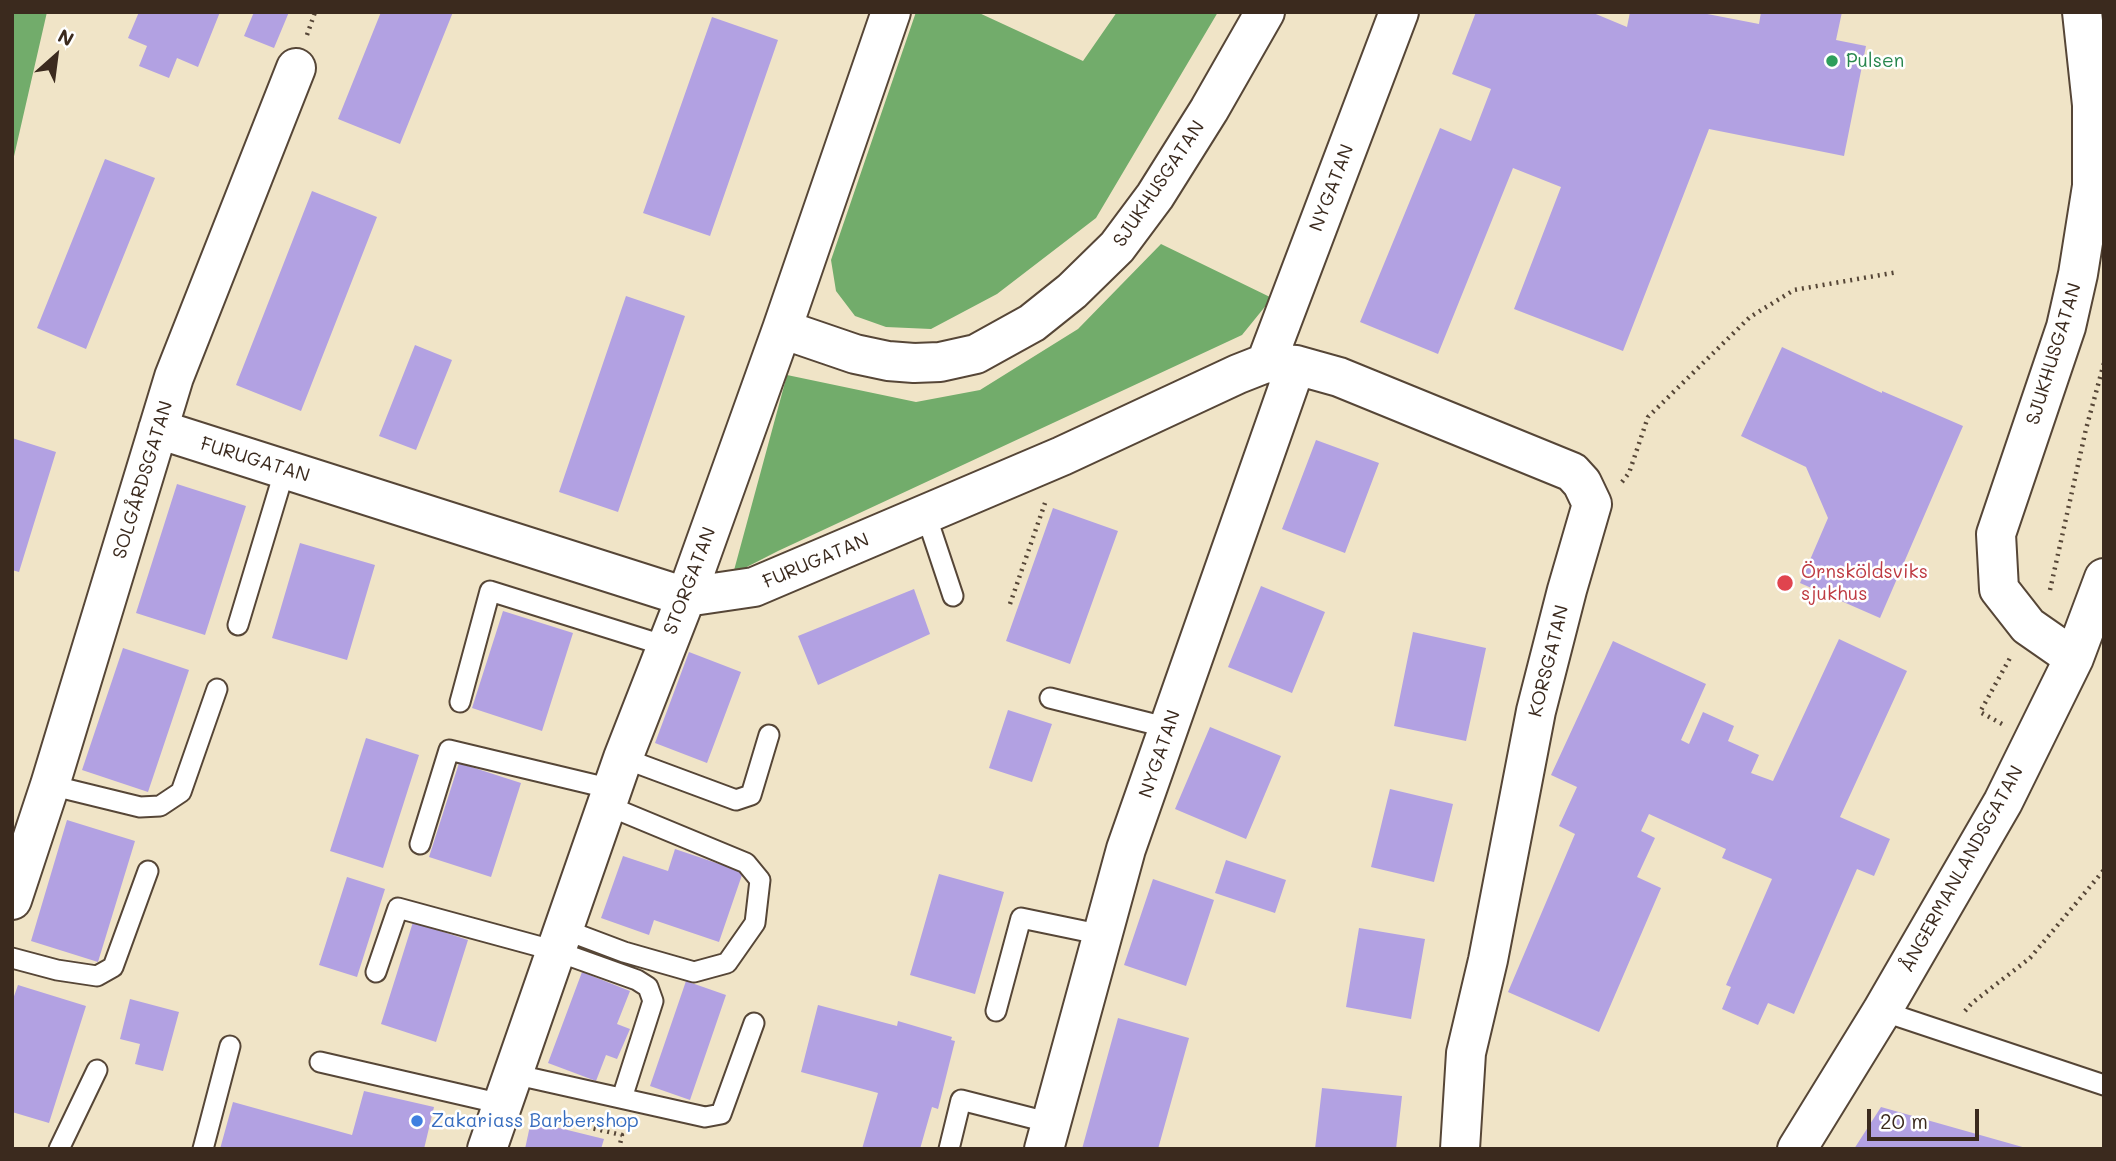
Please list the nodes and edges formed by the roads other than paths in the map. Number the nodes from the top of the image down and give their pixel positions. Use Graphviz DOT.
graph roads {
  1 [pos="891,12"];
  2 [pos="1265,12"];
  3 [pos="1399,12"];
  4 [pos="2082,12"];
  5 [pos="296,68"];
  6 [pos="782,329"];
  7 [pos="1281,364"];
  8 [pos="158,429"];
  9 [pos="285,469"];
  10 [pos="926,514"];
  11 [pos="2104,578"];
  12 [pos="953,596"];
  13 [pos="686,597"];
  14 [pos="238,625"];
  15 [pos="666,646"];
  16 [pos="2074,658"];
  17 [pos="217,689"];
  18 [pos="1050,698"];
  19 [pos="460,702"];
  20 [pos="1169,728"];
  21 [pos="769,735"];
  22 [pos="614,784"];
  23 [pos="50,785"];
  24 [pos="420,844"];
  25 [pos="148,871"];
  26 [pos="12,900"];
  27 [pos="1102,934"];
  28 [pos="559,940"];
  29 [pos="12,958"];
  30 [pos="376,972"];
  31 [pos="996,1011"];
  32 [pos="1882,1011"];
  33 [pos="754,1023"];
  34 [pos="230,1046"];
  35 [pos="320,1062"];
  36 [pos="97,1070"];
  37 [pos="2104,1085"];
  38 [pos="505,1097"];
  39 [pos="622,1098"];
  40 [pos="1047,1136"];
  41 [pos="59,1149"];
  42 [pos="203,1149"];
  43 [pos="487,1149"];
  44 [pos="949,1149"];
  45 [pos="1460,1149"];
  46 [pos="1797,1149"];
  1 -- 6 [label="street, STORGATAN"];
  2 -- 6 [label="street, SJUKHUSGATAN"];
  3 -- 7 [label="street, NYGATAN"];
  4 -- 16 [label="street, SJUKHUSGATAN"];
  5 -- 8 [label="street, SOLGÅRDSGATAN"];
  6 -- 13 [label="street, STORGATAN"];
  7 -- 10 [label="street, FURUGATAN"];
  7 -- 20 [label="street, NYGATAN"];
  7 -- 45 [label="street, KORSGATAN"];
  8 -- 9 [label="street, FURUGATAN"];
  8 -- 23 [label="street, SOLGÅRDSGATAN"];
  9 -- 13 [label="street, FURUGATAN"];
  9 -- 14 [label="lane"];
  10 -- 12 [label="lane"];
  10 -- 13 [label="street, FURUGATAN"];
  11 -- 16 [label="street, ÅNGERMANLANDSGATAN"];
  13 -- 15 [label="street, STORGATAN"];
  15 -- 19 [label="lane"];
  15 -- 22 [label="street, STORGATAN"];
  16 -- 32 [label="street, ÅNGERMANLANDSGATAN"];
  17 -- 23 [label="lane"];
  18 -- 20 [label="lane"];
  20 -- 27 [label="street, NYGATAN"];
  21 -- 22 [label="lane"];
  22 -- 24 [label="lane"];
  22 -- 28 [label="street, STORGATAN"];
  22 -- 28 [label="lane"];
  23 -- 26 [label="street, SOLGÅRDSGATAN"];
  25 -- 29 [label="lane"];
  27 -- 31 [label="lane"];
  27 -- 40 [label="street, NYGATAN"];
  28 -- 30 [label="lane"];
  28 -- 38 [label="street, STORGATAN"];
  28 -- 39 [label="lane"];
  32 -- 37 [label="lane"];
  32 -- 46 [label="street, ÅNGERMANLANDSGATAN"];
  33 -- 39 [label="lane"];
  34 -- 42 [label="lane"];
  35 -- 38 [label="lane"];
  36 -- 41 [label="lane"];
  38 -- 39 [label="lane"];
  38 -- 43 [label="street, STORGATAN"];
  40 -- 44 [label="lane"];
}
